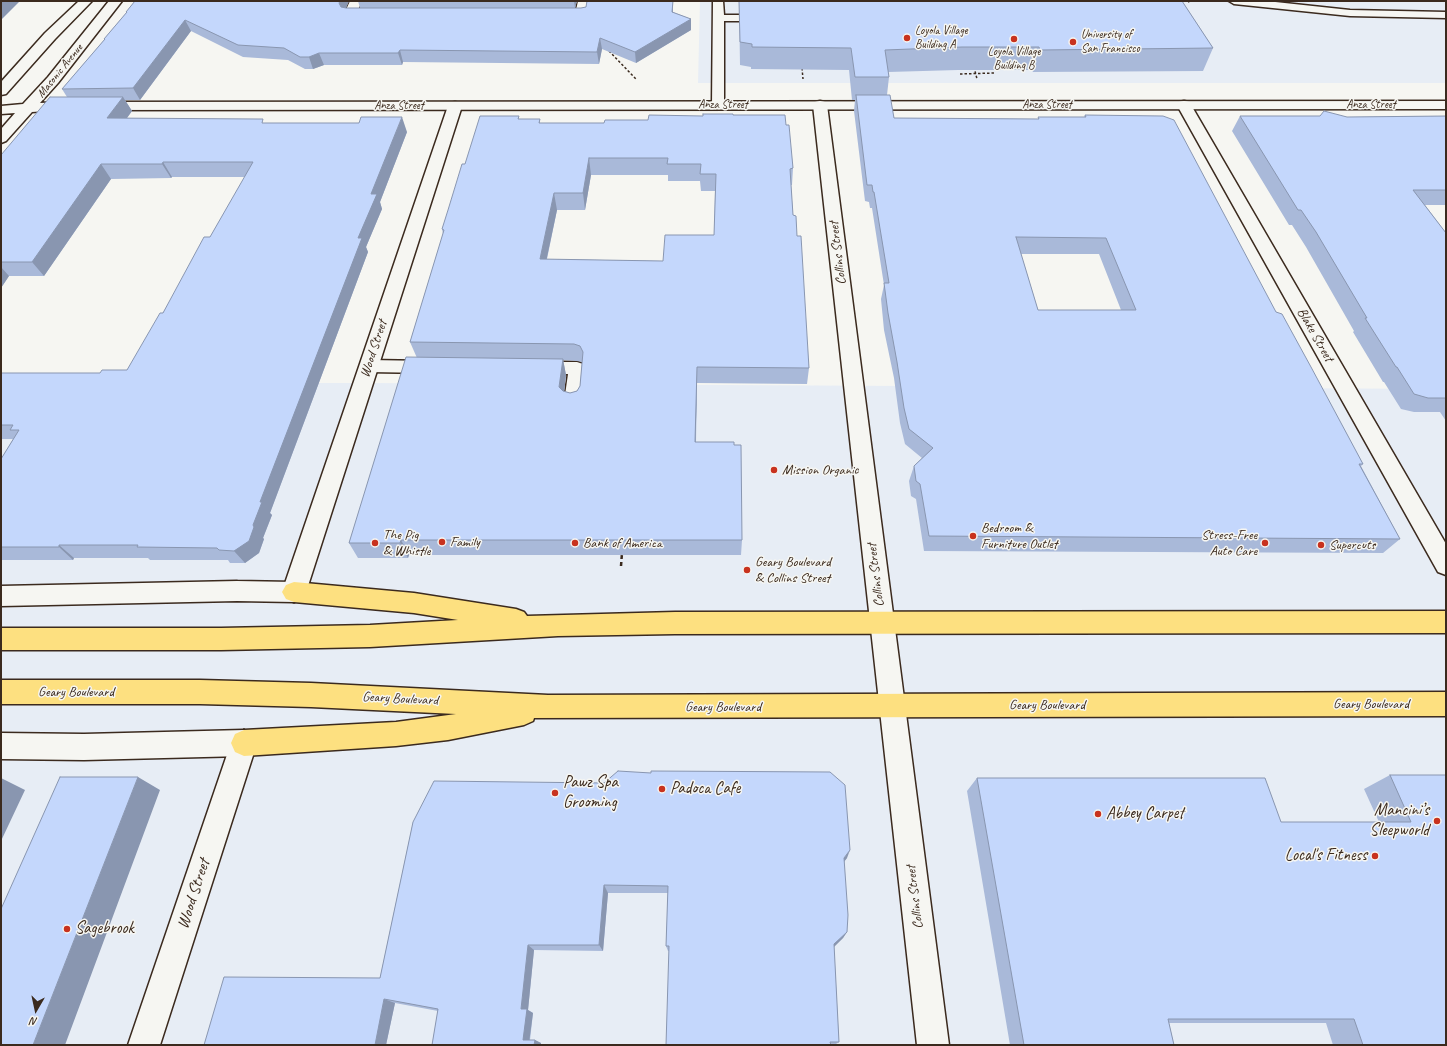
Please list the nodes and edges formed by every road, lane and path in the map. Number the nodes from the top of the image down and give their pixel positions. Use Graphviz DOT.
graph roads {
  1 [pos="86,1"];
  2 [pos="116,1"];
  3 [pos="356,1"];
  4 [pos="718,1"];
  5 [pos="1190,1"];
  6 [pos="1234,1"];
  7 [pos="1188,2"];
  8 [pos="583,7"];
  9 [pos="388,14"];
  10 [pos="543,14"];
  11 [pos="1446,15"];
  12 [pos="717,18"];
  13 [pos="739,18"];
  14 [pos="972,63"];
  15 [pos="802,67"];
  16 [pos="803,73"];
  17 [pos="976,73"];
  18 [pos="996,73"];
  19 [pos="960,74"];
  20 [pos="3,87"];
  21 [pos="820,105"];
  22 [pos="1184,105"];
  23 [pos="1446,105"];
  24 [pos="455,106"];
  25 [pos="633,106"];
  26 [pos="718,106"];
  27 [pos="29,108"];
  28 [pos="1,110"];
  29 [pos="1,138"];
  30 [pos="369,366"];
  31 [pos="446,367"];
  32 [pos="523,368"];
  33 [pos="573,402"];
  34 [pos="622,551"];
  35 [pos="1446,565"];
  36 [pos="621,566"];
  37 [pos="294,592"];
  38 [pos="1,596"];
  39 [pos="882,622"];
  40 [pos="1446,622"];
  41 [pos="558,625"];
  42 [pos="1,639"];
  43 [pos="1,692"];
  44 [pos="1446,704"];
  45 [pos="891,706"];
  46 [pos="548,707"];
  47 [pos="244,743"];
  48 [pos="1,746"];
  49 [pos="144,1045"];
  50 [pos="933,1045"];
  1 -- 20 [label="street, Masonic Avenue"];
  2 -- 27 [label="street, Masonic Avenue"];
  3 -- 9 [label="street"];
  4 -- 12 [label="lane"];
  5 -- 7 [label="path"];
  6 -- 11 [label="lane"];
  8 -- 10 [label="street"];
  8 -- 25 [label="path"];
  12 -- 13 [label="lane"];
  12 -- 26 [label="lane"];
  14 -- 17 [label="path"];
  15 -- 16 [label="path"];
  17 -- 18 [label="path"];
  17 -- 19 [label="path"];
  21 -- 22 [label="street, Anza Street"];
  21 -- 26 [label="street, Anza Street"];
  21 -- 39 [label="street, Collins Street"];
  22 -- 23 [label="street, Anza Street"];
  22 -- 35 [label="street, Blake Street"];
  24 -- 25 [label="street, Anza Street"];
  24 -- 27 [label="street, Anza Street"];
  24 -- 30 [label="street, Wood Street"];
  25 -- 26 [label="street, Anza Street"];
  27 -- 28 [label="street, Anza Street"];
  27 -- 29 [label="street, Masonic Avenue"];
  30 -- 31 [label="lane"];
  30 -- 37 [label="street, Wood Street"];
  32 -- 33 [label="lane"];
  34 -- 36 [label="path"];
  37 -- 38 [label="street"];
  37 -- 41 [label="main road"];
  39 -- 40 [label="main road"];
  39 -- 41 [label="main road"];
  39 -- 45 [label="street, Collins Street"];
  41 -- 42 [label="main road"];
  43 -- 46 [label="main road, Geary Boulevard"];
  44 -- 45 [label="main road, Geary Boulevard"];
  45 -- 46 [label="main road, Geary Boulevard"];
  45 -- 50 [label="street, Collins Street"];
  46 -- 47 [label="main road"];
  47 -- 48 [label="street"];
  47 -- 49 [label="street, Wood Street"];
}
